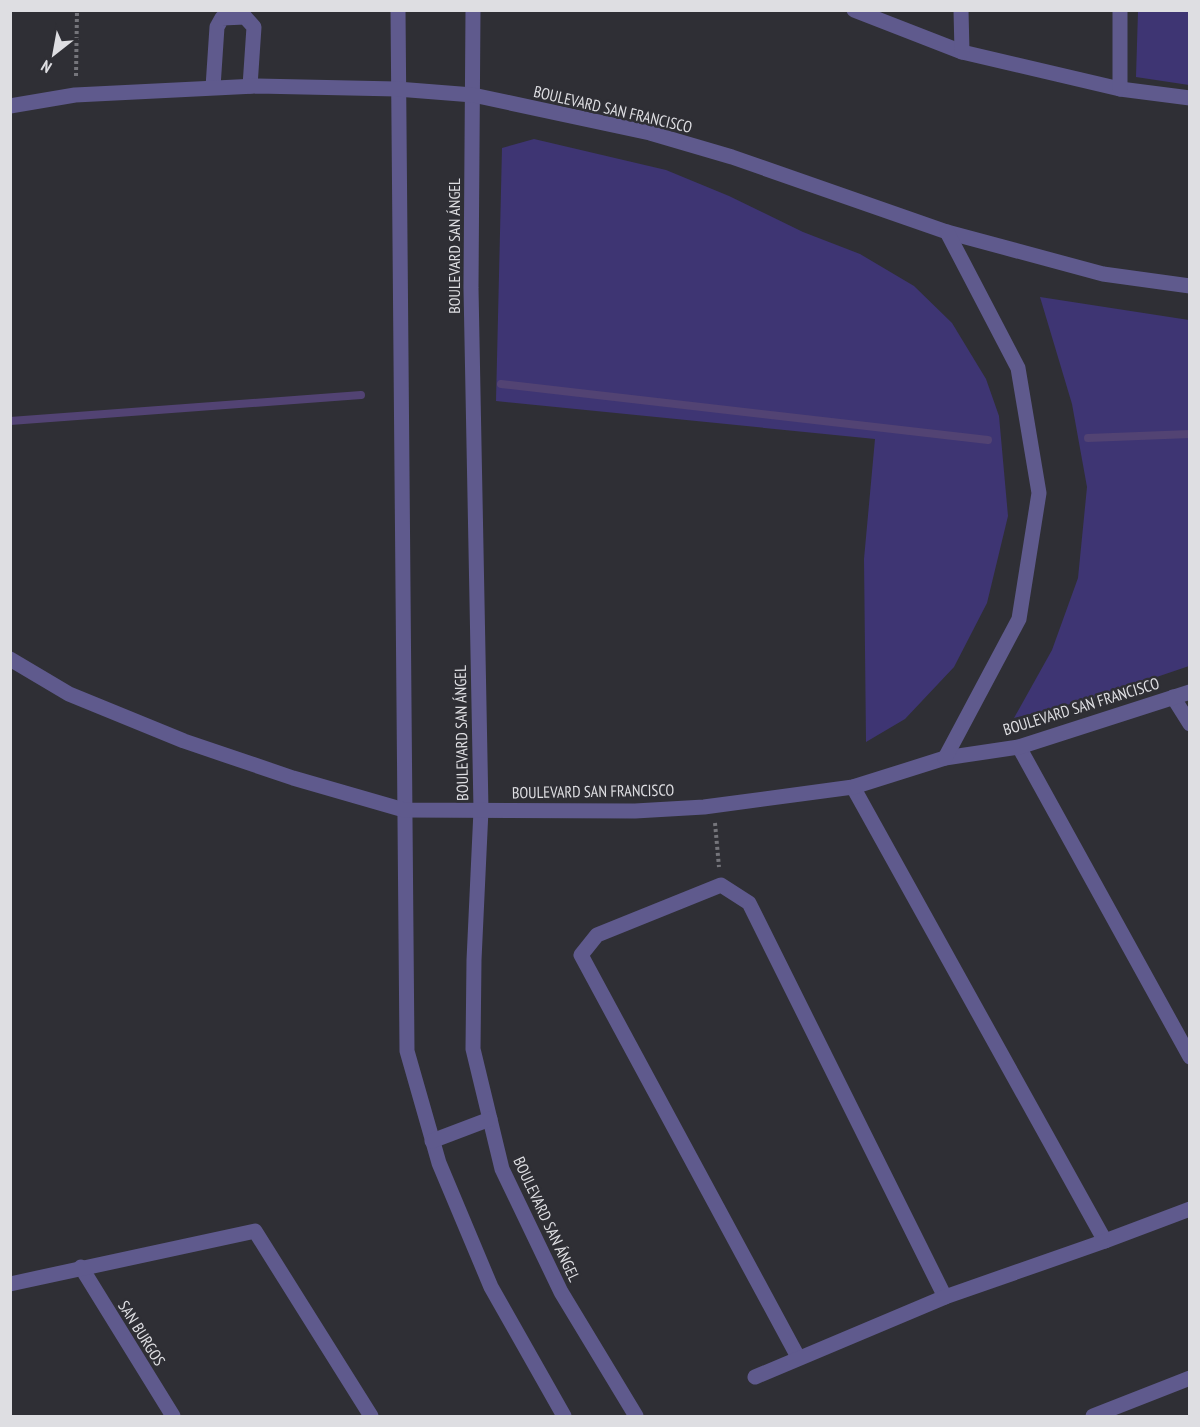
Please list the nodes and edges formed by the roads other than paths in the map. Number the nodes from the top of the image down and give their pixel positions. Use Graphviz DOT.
graph roads {
  1 [pos="398,10"];
  2 [pos="472,10"];
  3 [pos="854,10"];
  4 [pos="961,10"];
  5 [pos="1120,10"];
  6 [pos="962,52"];
  7 [pos="250,86"];
  8 [pos="213,87"];
  9 [pos="397,89"];
  10 [pos="1120,89"];
  11 [pos="473,95"];
  12 [pos="1190,98"];
  13 [pos="10,106"];
  14 [pos="947,232"];
  15 [pos="1190,286"];
  16 [pos="10,658"];
  17 [pos="1190,692"];
  18 [pos="1173,697"];
  19 [pos="1190,724"];
  20 [pos="1019,747"];
  21 [pos="945,758"];
  22 [pos="853,787"];
  23 [pos="404,810"];
  24 [pos="481,810"];
  25 [pos="1190,1057"];
  26 [pos="490,1119"];
  27 [pos="432,1141"];
  28 [pos="1190,1209"];
  29 [pos="1105,1241"];
  30 [pos="81,1268"];
  31 [pos="10,1284"];
  32 [pos="945,1297"];
  33 [pos="798,1357"];
  34 [pos="755,1377"];
  35 [pos="1190,1378"];
  36 [pos="173,1416"];
  37 [pos="371,1416"];
  38 [pos="564,1416"];
  39 [pos="636,1416"];
  40 [pos="1093,1416"];
  1 -- 9 [label="street"];
  2 -- 11 [label="street, BOULEVARD SAN ÁNGEL"];
  3 -- 6 [label="street"];
  4 -- 6 [label="street"];
  5 -- 10 [label="street"];
  6 -- 10 [label="street"];
  7 -- 8 [label="street, BOULEVARD SAN FRANCISCO"];
  7 -- 8 [label="street"];
  7 -- 9 [label="street, BOULEVARD SAN FRANCISCO"];
  8 -- 13 [label="street, BOULEVARD SAN FRANCISCO"];
  9 -- 11 [label="street, BOULEVARD SAN FRANCISCO"];
  9 -- 23 [label="street"];
  10 -- 12 [label="street"];
  11 -- 14 [label="street, BOULEVARD SAN FRANCISCO"];
  11 -- 24 [label="street, BOULEVARD SAN ÁNGEL"];
  14 -- 15 [label="street, BOULEVARD SAN FRANCISCO"];
  14 -- 21 [label="street"];
  16 -- 23 [label="street, BOULEVARD SAN FRANCISCO"];
  17 -- 18 [label="street, BOULEVARD SAN FRANCISCO"];
  18 -- 19 [label="street"];
  18 -- 20 [label="street, BOULEVARD SAN FRANCISCO"];
  20 -- 21 [label="street, BOULEVARD SAN FRANCISCO"];
  20 -- 25 [label="street"];
  21 -- 22 [label="street, BOULEVARD SAN FRANCISCO"];
  22 -- 24 [label="street, BOULEVARD SAN FRANCISCO"];
  22 -- 29 [label="street"];
  23 -- 24 [label="street, BOULEVARD SAN FRANCISCO"];
  23 -- 27 [label="street"];
  24 -- 26 [label="street, BOULEVARD SAN ÁNGEL"];
  26 -- 27 [label="street"];
  26 -- 39 [label="street, BOULEVARD SAN ÁNGEL"];
  27 -- 38 [label="street"];
  28 -- 29 [label="street"];
  29 -- 32 [label="street"];
  30 -- 31 [label="street"];
  30 -- 36 [label="street, SAN BURGOS"];
  30 -- 37 [label="street"];
  32 -- 33 [label="street"];
  32 -- 33 [label="street"];
  33 -- 34 [label="street"];
  35 -- 40 [label="street"];
}
